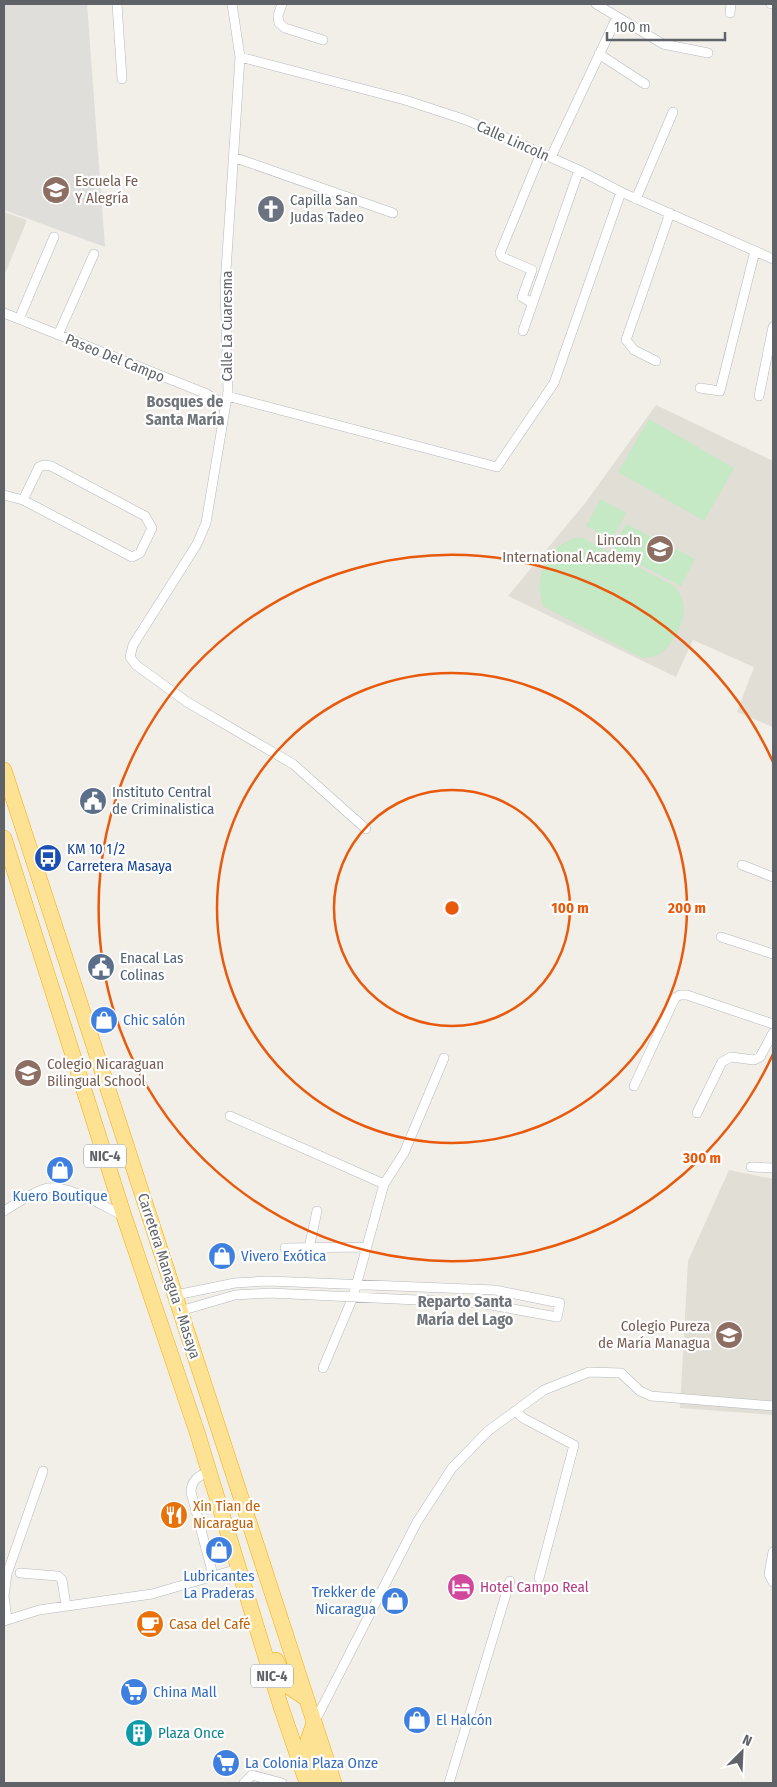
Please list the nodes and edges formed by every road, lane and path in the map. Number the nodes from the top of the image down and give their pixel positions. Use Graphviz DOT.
graph roads {
  1 [pos="117,4"];
  2 [pos="232,4"];
  3 [pos="282,4"];
  4 [pos="596,4"];
  5 [pos="617,17"];
  6 [pos="323,40"];
  7 [pos="708,53"];
  8 [pos="600,54"];
  9 [pos="240,57"];
  10 [pos="122,79"];
  11 [pos="645,84"];
  12 [pos="673,112"];
  13 [pos="541,153"];
  14 [pos="233,157"];
  15 [pos="551,157"];
  16 [pos="580,170"];
  17 [pos="621,192"];
  18 [pos="636,199"];
  19 [pos="393,213"];
  20 [pos="670,213"];
  21 [pos="54,237"];
  22 [pos="755,251"];
  23 [pos="94,254"];
  24 [pos="773,259"];
  25 [pos="532,303"];
  26 [pos="4,313"];
  27 [pos="19,319"];
  28 [pos="773,326"];
  29 [pos="523,331"];
  30 [pos="58,335"];
  31 [pos="656,361"];
  32 [pos="700,388"];
  33 [pos="759,396"];
  34 [pos="226,400"];
  35 [pos="4,495"];
  36 [pos="23,500"];
  37 [pos="4,770"];
  38 [pos="4,786"];
  39 [pos="366,829"];
  40 [pos="4,838"];
  41 [pos="742,865"];
  42 [pos="773,877"];
  43 [pos="41,879"];
  44 [pos="721,937"];
  45 [pos="773,954"];
  46 [pos="773,1024"];
  47 [pos="773,1033"];
  48 [pos="444,1058"];
  49 [pos="634,1086"];
  50 [pos="696,1113"];
  51 [pos="230,1116"];
  52 [pos="751,1168"];
  53 [pos="773,1168"];
  54 [pos="384,1184"];
  55 [pos="4,1211"];
  56 [pos="317,1211"];
  57 [pos="124,1216"];
  58 [pos="366,1247"];
  59 [pos="285,1248"];
  60 [pos="309,1248"];
  61 [pos="357,1283"];
  62 [pos="176,1295"];
  63 [pos="353,1297"];
  64 [pos="180,1311"];
  65 [pos="323,1368"];
  66 [pos="773,1406"];
  67 [pos="515,1411"];
  68 [pos="226,1451"];
  69 [pos="43,1471"];
  70 [pos="209,1471"];
  71 [pos="238,1492"];
  72 [pos="773,1552"];
  73 [pos="239,1571"];
  74 [pos="20,1573"];
  75 [pos="213,1575"];
  76 [pos="539,1578"];
  77 [pos="510,1580"];
  78 [pos="773,1582"];
  79 [pos="66,1606"];
  80 [pos="5,1620"];
  81 [pos="327,1698"];
  82 [pos="306,1699"];
  83 [pos="314,1723"];
  84 [pos="244,1783"];
  85 [pos="282,1783"];
  86 [pos="308,1783"];
  87 [pos="334,1783"];
  88 [pos="449,1783"];
  1 -- 10 [label="street"];
  2 -- 9 [label="street, Calle La Cuaresma"];
  3 -- 6 [label="street"];
  4 -- 5 [label="street"];
  5 -- 7 [label="street"];
  5 -- 8 [label="street"];
  8 -- 11 [label="street"];
  8 -- 15 [label="street"];
  9 -- 13 [label="street, Calle Lincoln"];
  9 -- 14 [label="street, Calle La Cuaresma"];
  12 -- 18 [label="street"];
  13 -- 15 [label="street, Calle Lincoln"];
  13 -- 25 [label="street"];
  14 -- 19 [label="street"];
  14 -- 34 [label="street, Calle La Cuaresma"];
  15 -- 16 [label="street, Calle Lincoln"];
  16 -- 17 [label="street, Calle Lincoln"];
  16 -- 25 [label="street"];
  17 -- 18 [label="street, Calle Lincoln"];
  17 -- 34 [label="street, Paseo Del Campo"];
  18 -- 20 [label="street, Calle Lincoln"];
  20 -- 22 [label="street, Calle Lincoln"];
  20 -- 31 [label="street"];
  21 -- 27 [label="street"];
  22 -- 24 [label="street, Calle Lincoln"];
  22 -- 32 [label="street"];
  23 -- 30 [label="street"];
  25 -- 29 [label="street"];
  26 -- 27 [label="street, Paseo Del Campo"];
  27 -- 30 [label="street, Paseo Del Campo"];
  28 -- 33 [label="street"];
  30 -- 34 [label="street, Paseo Del Campo"];
  34 -- 39 [label="street, Calle La Cuaresma"];
  35 -- 36 [label="street"];
  36 -- 36 [label="street"];
  37 -- 43 [label="highway, Carretera Managua - Masaya / NIC-4"];
  38 -- 43 [label="highway"];
  40 -- 57 [label="highway, Carretera Managua - Masaya / NIC-4"];
  41 -- 42 [label="street"];
  43 -- 62 [label="highway, Carretera Managua - Masaya / NIC-4"];
  44 -- 45 [label="street"];
  46 -- 49 [label="street"];
  47 -- 50 [label="street"];
  48 -- 54 [label="street"];
  51 -- 54 [label="street"];
  52 -- 53 [label="street"];
  54 -- 58 [label="street"];
  55 -- 57 [label="street"];
  56 -- 60 [label="street"];
  57 -- 70 [label="highway, Carretera Managua - Masaya / NIC-4"];
  58 -- 60 [label="street"];
  58 -- 61 [label="street"];
  59 -- 60 [label="street"];
  61 -- 62 [label="street"];
  61 -- 63 [label="street"];
  61 -- 63 [label="street"];
  62 -- 64 [label="highway, Carretera Managua - Masaya / NIC-4"];
  63 -- 64 [label="street"];
  63 -- 65 [label="street"];
  64 -- 68 [label="highway, Carretera Managua - Masaya / NIC-4"];
  66 -- 67 [label="street"];
  67 -- 76 [label="street"];
  67 -- 81 [label="street"];
  68 -- 70 [label="highway"];
  68 -- 71 [label="highway, Carretera Managua - Masaya / NIC-4"];
  69 -- 80 [label="street"];
  70 -- 71 [label="highway"];
  70 -- 73 [label="highway, Carretera Managua - Masaya / NIC-4"];
  70 -- 75 [label="street"];
  71 -- 82 [label="highway, Carretera Managua - Masaya / NIC-4"];
  72 -- 78 [label="street"];
  73 -- 75 [label="street"];
  73 -- 82 [label="highway"];
  73 -- 86 [label="highway, Carretera Managua - Masaya / NIC-4"];
  74 -- 79 [label="street"];
  75 -- 79 [label="street"];
  77 -- 88 [label="street"];
  79 -- 80 [label="street"];
  81 -- 82 [label="street"];
  81 -- 83 [label="street"];
  82 -- 83 [label="highway, Carretera Managua - Masaya / NIC-4"];
  83 -- 86 [label="highway"];
  83 -- 87 [label="highway, Carretera Managua - Masaya / NIC-4"];
  84 -- 85 [label="street"];
}
